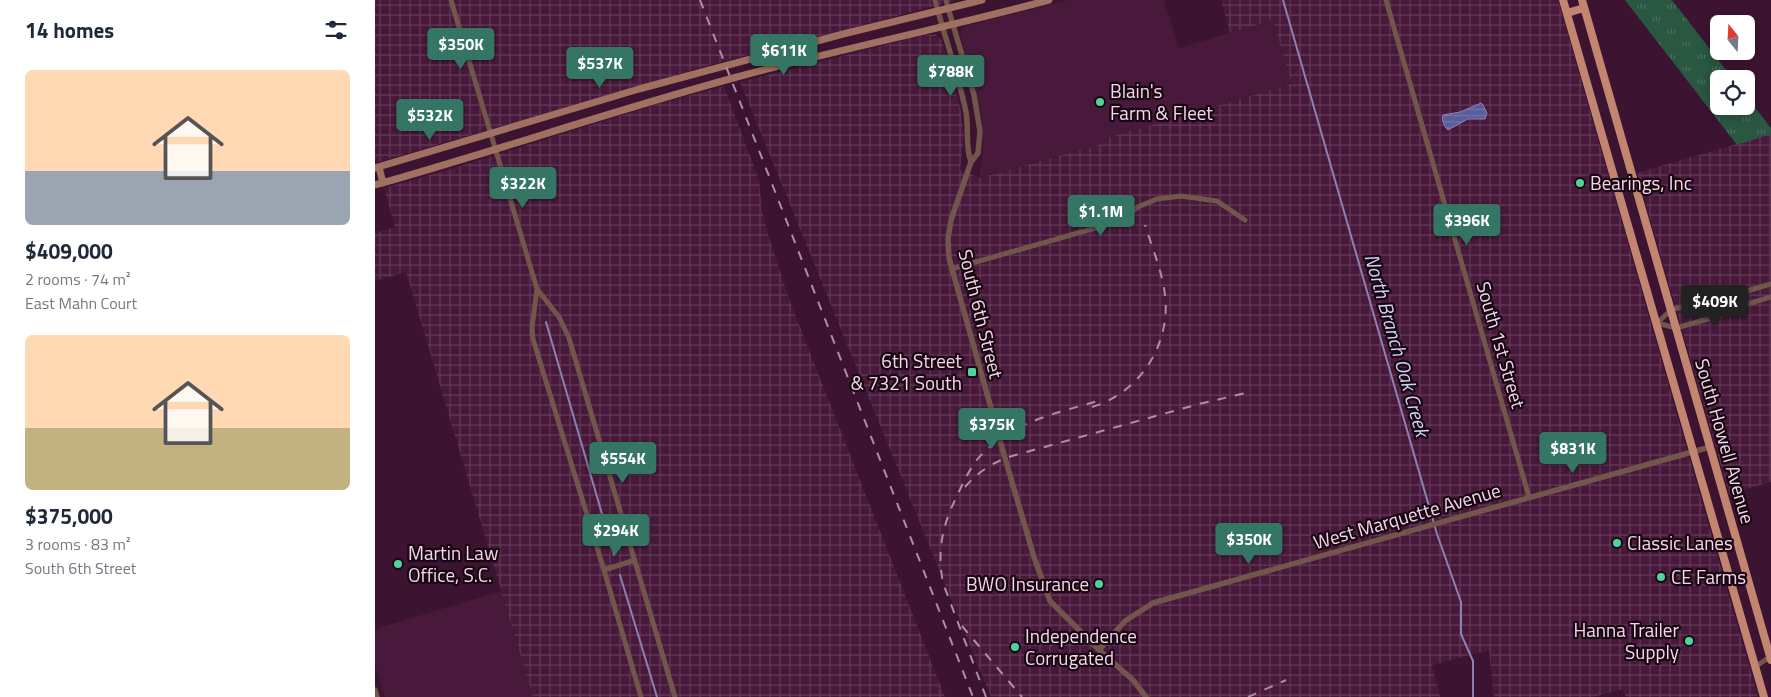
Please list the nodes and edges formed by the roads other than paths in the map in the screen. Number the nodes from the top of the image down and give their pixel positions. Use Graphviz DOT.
graph roads {
  1 [pos="451,0"];
  2 [pos="935,0"];
  3 [pos="946,0"];
  4 [pos="982,0"];
  5 [pos="1049,0"];
  6 [pos="1386,0"];
  7 [pos="1563,0"];
  8 [pos="1583,4"];
  9 [pos="949,8"];
  10 [pos="938,11"];
  11 [pos="1567,13"];
  12 [pos="953,24"];
  13 [pos="942,26"];
  14 [pos="490,134"];
  15 [pos="495,150"];
  16 [pos="971,162"];
  17 [pos="377,168"];
  18 [pos="1632,176"];
  19 [pos="1616,180"];
  20 [pos="383,183"];
  21 [pos="375,185"];
  22 [pos="1245,220"];
  23 [pos="951,268"];
  24 [pos="1768,285"];
  25 [pos="537,289"];
  26 [pos="1770,297"];
  27 [pos="1671,310"];
  28 [pos="1657,323"];
  29 [pos="1676,328"];
  30 [pos="1710,447"];
  31 [pos="1693,451"];
  32 [pos="1529,497"];
  33 [pos="635,560"];
  34 [pos="604,570"];
  35 [pos="1099,650"];
  36 [pos="1771,657"];
  37 [pos="1755,667"];
  38 [pos="375,690"];
  39 [pos="377,697"];
  40 [pos="641,697"];
  41 [pos="675,697"];
  42 [pos="1146,697"];
  43 [pos="1764,697"];
  1 -- 14 [label="street"];
  2 -- 10 [label="street, South 6th Street"];
  3 -- 9 [label="street, South 6th Street"];
  4 -- 9 [label="main road"];
  5 -- 12 [label="main road"];
  6 -- 32 [label="street, South 1st Street"];
  7 -- 11 [label="main road, South Howell Avenue"];
  8 -- 11 [label="main road"];
  8 -- 18 [label="main road, South Howell Avenue"];
  9 -- 10 [label="main road"];
  9 -- 12 [label="street, South 6th Street"];
  10 -- 13 [label="street, South 6th Street"];
  10 -- 14 [label="main road"];
  11 -- 19 [label="main road, South Howell Avenue"];
  12 -- 13 [label="main road"];
  12 -- 16 [label="street, South 6th Street"];
  13 -- 15 [label="main road"];
  13 -- 16 [label="street, South 6th Street"];
  14 -- 15 [label="street"];
  14 -- 17 [label="main road"];
  15 -- 20 [label="main road"];
  15 -- 25 [label="street"];
  16 -- 23 [label="street, South 6th Street"];
  17 -- 20 [label="main road"];
  18 -- 19 [label="main road"];
  18 -- 27 [label="main road, South Howell Avenue"];
  19 -- 28 [label="main road, South Howell Avenue"];
  20 -- 21 [label="main road"];
  22 -- 23 [label="street"];
  23 -- 35 [label="street, South 6th Street"];
  24 -- 26 [label="street"];
  24 -- 27 [label="street"];
  25 -- 33 [label="street"];
  25 -- 34 [label="street"];
  26 -- 29 [label="street"];
  27 -- 28 [label="street"];
  27 -- 29 [label="main road, South Howell Avenue"];
  28 -- 29 [label="street"];
  28 -- 31 [label="main road, South Howell Avenue"];
  29 -- 30 [label="main road, South Howell Avenue"];
  30 -- 31 [label="street, West Marquette Avenue"];
  30 -- 36 [label="main road, South Howell Avenue"];
  31 -- 32 [label="street, West Marquette Avenue"];
  31 -- 37 [label="main road, South Howell Avenue"];
  32 -- 35 [label="street, West Marquette Avenue"];
  33 -- 34 [label="street"];
  33 -- 41 [label="street"];
  34 -- 40 [label="street"];
  35 -- 42 [label="street, South 6th Street"];
  36 -- 37 [label="street"];
  37 -- 43 [label="main road, South Howell Avenue"];
  38 -- 39 [label="street"];
}
